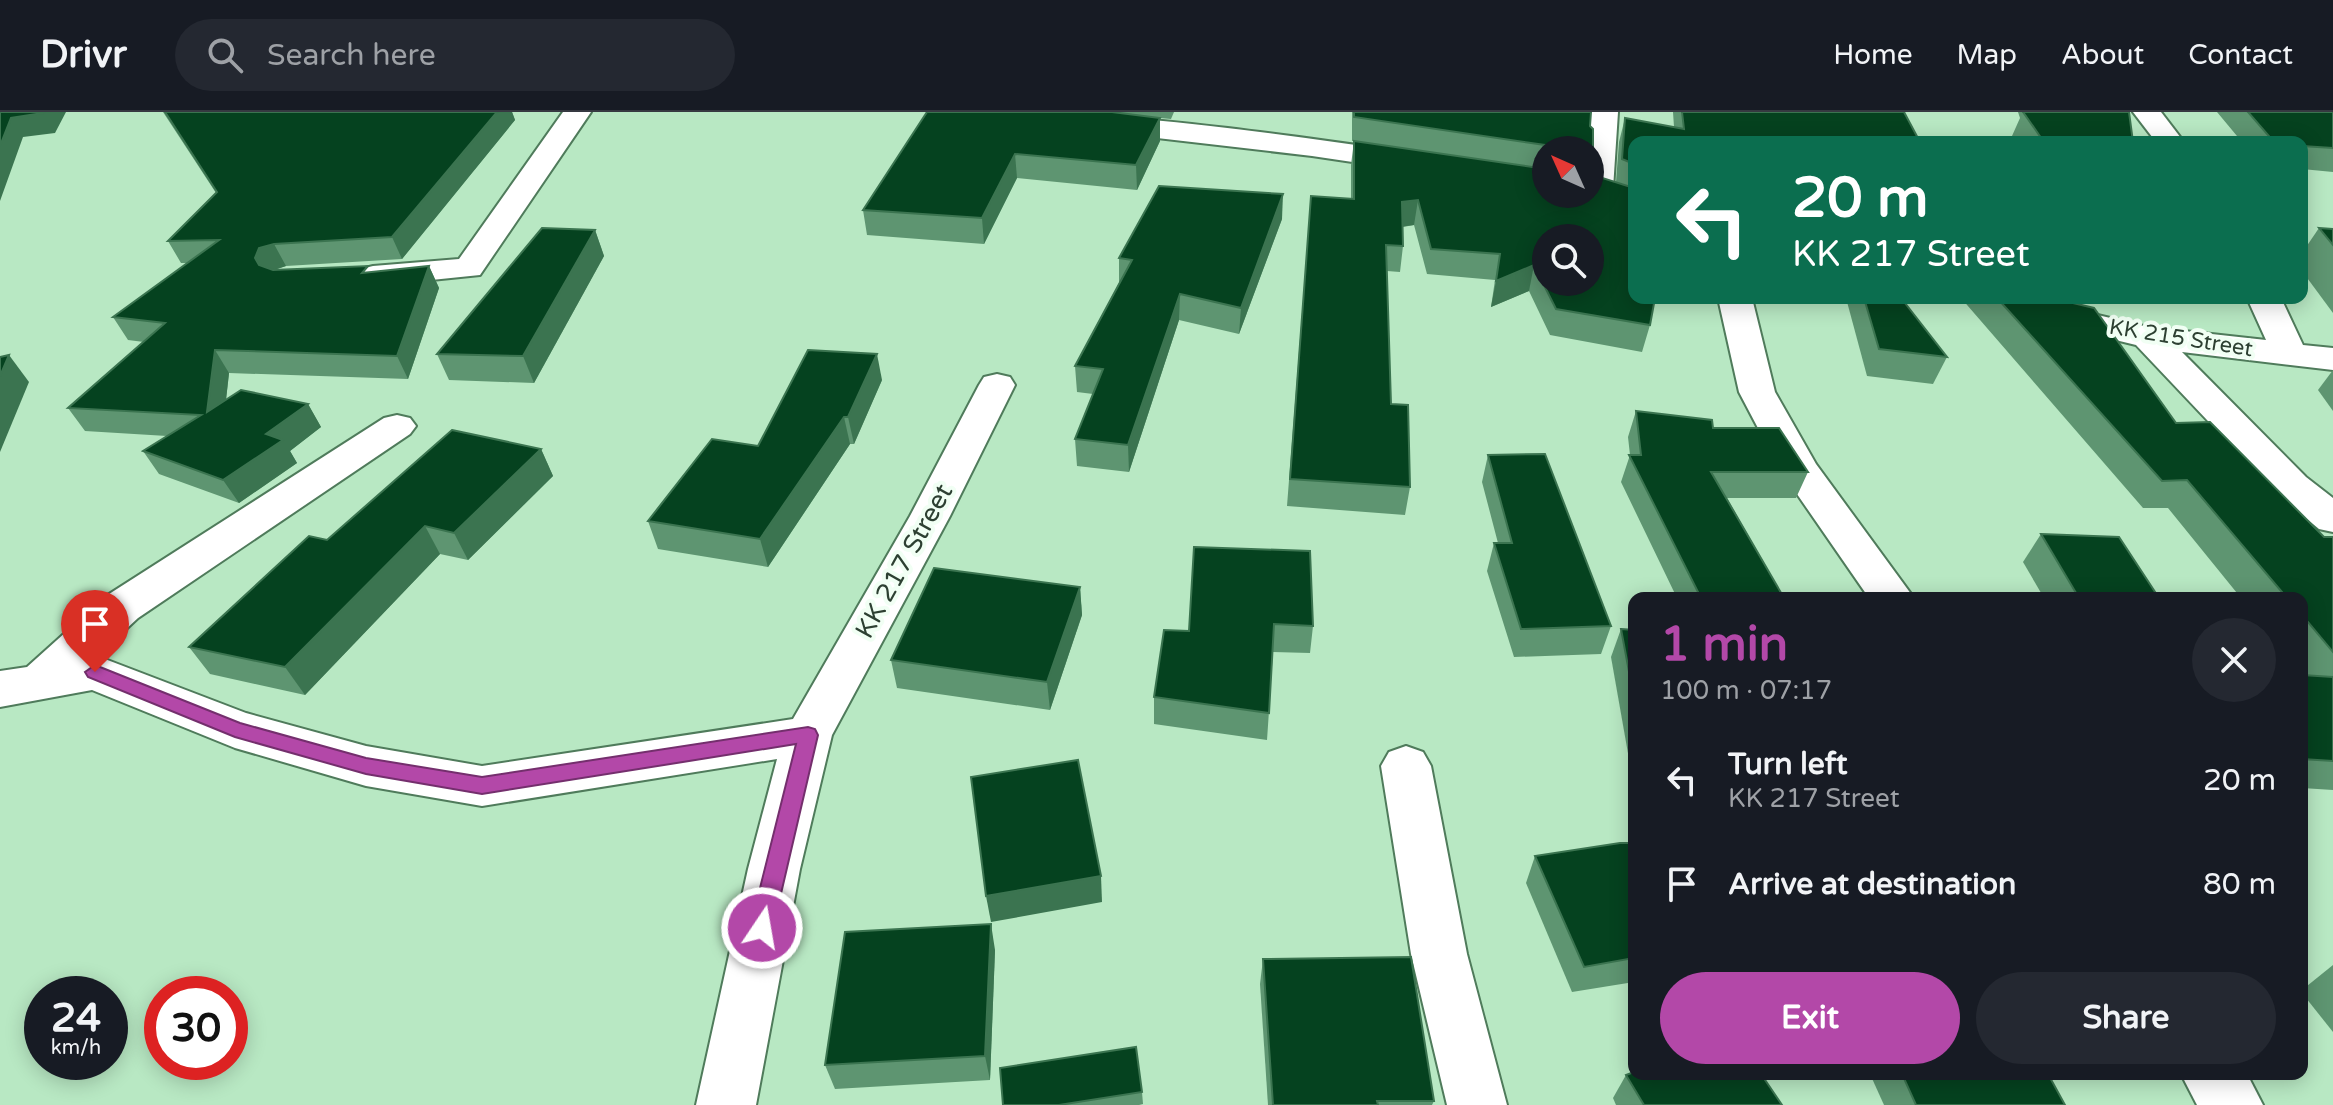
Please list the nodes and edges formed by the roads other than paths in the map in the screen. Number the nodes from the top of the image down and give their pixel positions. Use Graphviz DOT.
graph roads {
  1 [pos="577,112"];
  2 [pos="1002,112"];
  3 [pos="1604,112"];
  4 [pos="2147,112"];
  5 [pos="1604,136"];
  6 [pos="2165,136"];
  7 [pos="1437,166"];
  8 [pos="344,277"];
  9 [pos="1736,304"];
  10 [pos="2009,304"];
  11 [pos="2267,304"];
  12 [pos="2148,337"];
  13 [pos="2289,353"];
  14 [pos="2333,359"];
  15 [pos="997,385"];
  16 [pos="397,426"];
  17 [pos="2333,519"];
  18 [pos="1888,592"];
  19 [pos="21,684"];
  20 [pos="808,735"];
  21 [pos="1406,766"];
  22 [pos="2215,1080"];
  23 [pos="726,1105"];
  24 [pos="1477,1105"];
  25 [pos="2233,1105"];
  1 -- 8 [label="street"];
  2 -- 7 [label="street"];
  3 -- 5 [label="street"];
  4 -- 6 [label="street"];
  9 -- 18 [label="street"];
  10 -- 12 [label="street, KK 215 Street"];
  11 -- 13 [label="street"];
  12 -- 13 [label="street, KK 215 Street"];
  12 -- 17 [label="street"];
  13 -- 14 [label="street, KK 215 Street"];
  15 -- 20 [label="street, KK 217 Street"];
  16 -- 19 [label="street"];
  19 -- 20 [label="street"];
  20 -- 23 [label="street, KK 217 Street"];
  21 -- 24 [label="street"];
  22 -- 25 [label="street"];
}
